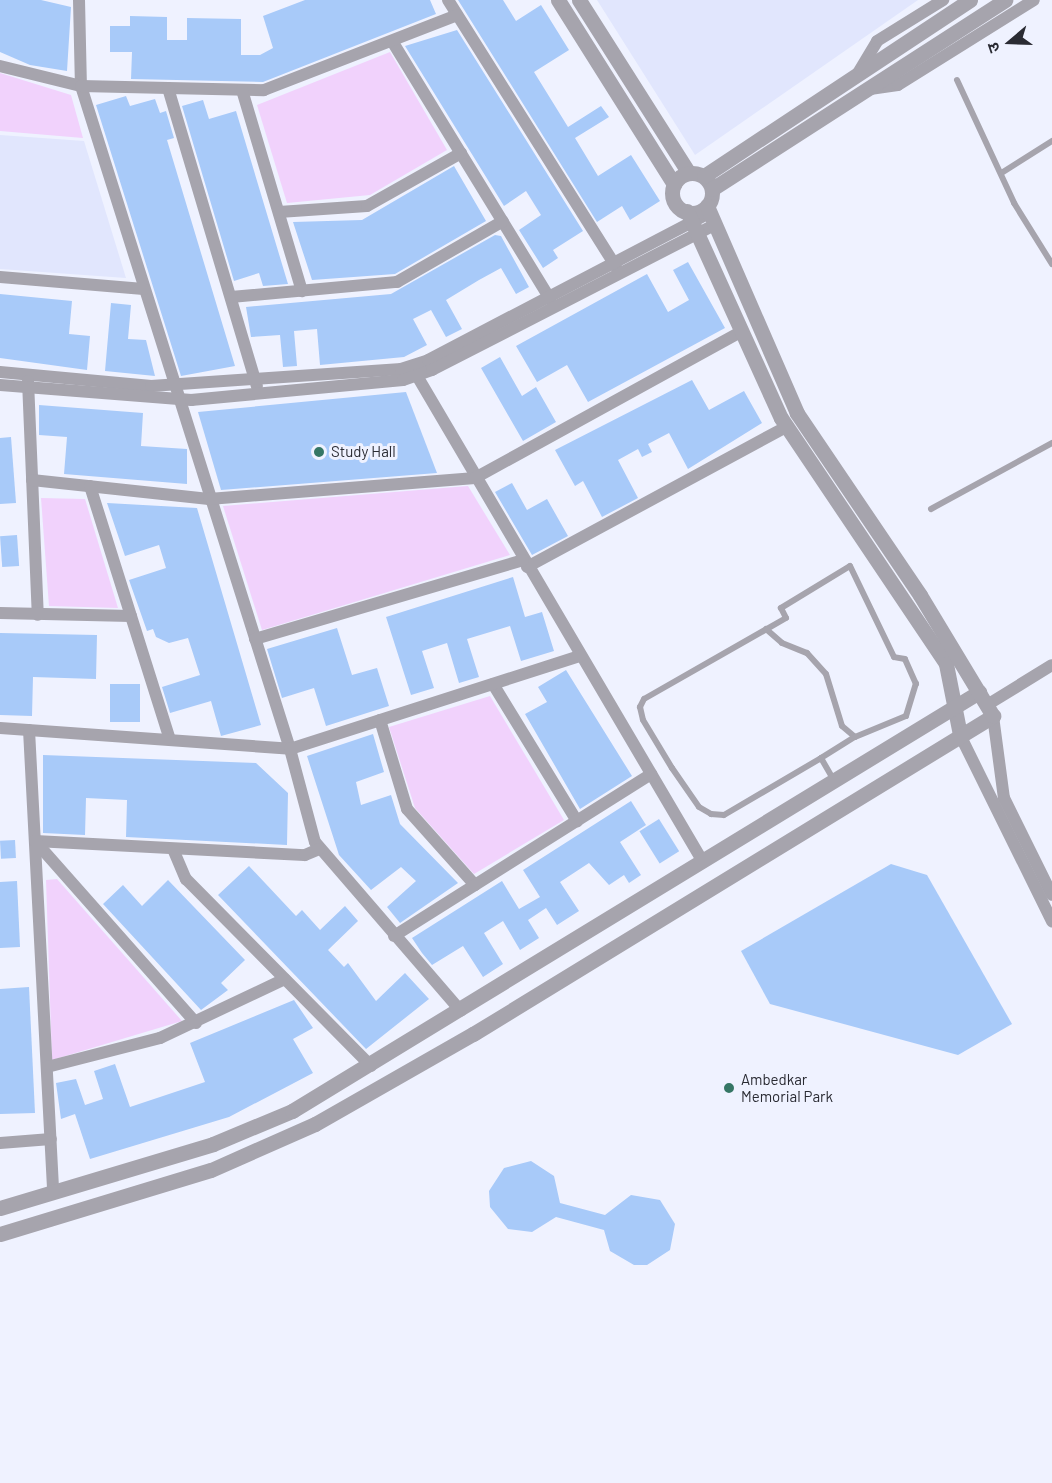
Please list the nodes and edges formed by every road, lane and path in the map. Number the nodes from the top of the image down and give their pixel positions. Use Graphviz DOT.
graph roads {
  1 [pos="79,0"];
  2 [pos="448,0"];
  3 [pos="558,0"];
  4 [pos="579,0"];
  5 [pos="943,0"];
  6 [pos="970,0"];
  7 [pos="1005,0"];
  8 [pos="1034,0"];
  9 [pos="458,15"];
  10 [pos="392,40"];
  11 [pos="0,66"];
  12 [pos="857,74"];
  13 [pos="957,80"];
  14 [pos="81,86"];
  15 [pos="168,88"];
  16 [pos="870,89"];
  17 [pos="242,90"];
  18 [pos="1052,141"];
  19 [pos="461,153"];
  20 [pos="1003,172"];
  21 [pos="696,175"];
  22 [pos="674,184"];
  23 [pos="712,189"];
  24 [pos="279,212"];
  25 [pos="710,214"];
  26 [pos="503,220"];
  27 [pos="692,222"];
  28 [pos="611,261"];
  29 [pos="1052,264"];
  30 [pos="620,273"];
  31 [pos="0,277"];
  32 [pos="143,289"];
  33 [pos="302,291"];
  34 [pos="547,293"];
  35 [pos="231,297"];
  36 [pos="555,308"];
  37 [pos="742,331"];
  38 [pos="414,370"];
  39 [pos="0,372"];
  40 [pos="255,380"];
  41 [pos="28,381"];
  42 [pos="0,385"];
  43 [pos="173,385"];
  44 [pos="259,393"];
  45 [pos="177,399"];
  46 [pos="786,427"];
  47 [pos="1052,443"];
  48 [pos="475,478"];
  49 [pos="33,480"];
  50 [pos="90,486"];
  51 [pos="209,499"];
  52 [pos="931,509"];
  53 [pos="525,564"];
  54 [pos="0,613"];
  55 [pos="38,615"];
  56 [pos="131,616"];
  57 [pos="766,629"];
  58 [pos="255,639"];
  59 [pos="580,656"];
  60 [pos="1052,665"];
  61 [pos="493,684"];
  62 [pos="986,704"];
  63 [pos="954,707"];
  64 [pos="380,720"];
  65 [pos="0,729"];
  66 [pos="29,730"];
  67 [pos="960,735"];
  68 [pos="855,737"];
  69 [pos="170,741"];
  70 [pos="290,749"];
  71 [pos="821,758"];
  72 [pos="651,774"];
  73 [pos="835,782"];
  74 [pos="577,821"];
  75 [pos="35,841"];
  76 [pos="173,849"];
  77 [pos="319,849"];
  78 [pos="703,862"];
  79 [pos="475,885"];
  80 [pos="1052,896"];
  81 [pos="1052,921"];
  82 [pos="394,936"];
  83 [pos="285,979"];
  84 [pos="461,1011"];
  85 [pos="196,1023"];
  86 [pos="371,1065"];
  87 [pos="47,1067"];
  88 [pos="51,1139"];
  89 [pos="0,1143"];
  90 [pos="53,1191"];
  91 [pos="0,1208"];
  92 [pos="0,1234"];
  1 -- 14 [label="street"];
  2 -- 9 [label="street"];
  3 -- 22 [label="street"];
  4 -- 21 [label="street"];
  5 -- 12 [label="street"];
  6 -- 12 [label="street"];
  7 -- 16 [label="street"];
  8 -- 16 [label="street"];
  9 -- 10 [label="street"];
  9 -- 28 [label="street"];
  10 -- 17 [label="street"];
  10 -- 19 [label="street"];
  11 -- 14 [label="street"];
  12 -- 21 [label="street"];
  13 -- 20 [label="lane"];
  14 -- 15 [label="street"];
  14 -- 32 [label="street"];
  15 -- 17 [label="street"];
  15 -- 35 [label="street"];
  16 -- 23 [label="street"];
  17 -- 24 [label="street"];
  18 -- 20 [label="lane"];
  19 -- 24 [label="street"];
  19 -- 26 [label="street"];
  20 -- 29 [label="lane"];
  21 -- 22 [label="street"];
  21 -- 23 [label="street"];
  22 -- 27 [label="street"];
  23 -- 25 [label="street"];
  24 -- 33 [label="street"];
  25 -- 27 [label="street"];
  25 -- 27 [label="street"];
  25 -- 62 [label="street"];
  26 -- 33 [label="street"];
  26 -- 34 [label="street"];
  27 -- 28 [label="street"];
  27 -- 30 [label="street"];
  27 -- 37 [label="street"];
  28 -- 30 [label="street"];
  28 -- 34 [label="street"];
  30 -- 36 [label="street"];
  31 -- 32 [label="street"];
  32 -- 43 [label="street"];
  33 -- 35 [label="street"];
  34 -- 36 [label="street"];
  34 -- 38 [label="street"];
  35 -- 40 [label="street"];
  36 -- 38 [label="street"];
  37 -- 46 [label="street"];
  37 -- 48 [label="street"];
  38 -- 40 [label="street"];
  38 -- 44 [label="street"];
  38 -- 48 [label="street"];
  39 -- 41 [label="street"];
  40 -- 43 [label="street"];
  40 -- 44 [label="street"];
  41 -- 42 [label="street"];
  41 -- 43 [label="street"];
  41 -- 45 [label="street"];
  41 -- 49 [label="street"];
  43 -- 45 [label="street"];
  44 -- 45 [label="street"];
  45 -- 51 [label="street"];
  46 -- 53 [label="street"];
  46 -- 63 [label="street"];
  47 -- 52 [label="lane"];
  48 -- 51 [label="street"];
  48 -- 53 [label="street"];
  49 -- 50 [label="street"];
  49 -- 55 [label="street"];
  50 -- 51 [label="street"];
  50 -- 56 [label="street"];
  51 -- 58 [label="street"];
  53 -- 58 [label="street"];
  53 -- 59 [label="street"];
  54 -- 55 [label="street"];
  55 -- 56 [label="street"];
  56 -- 69 [label="street"];
  57 -- 68 [label="lane"];
  57 -- 68 [label="lane"];
  57 -- 71 [label="lane"];
  58 -- 70 [label="street"];
  59 -- 61 [label="street"];
  59 -- 72 [label="street"];
  60 -- 62 [label="street"];
  61 -- 64 [label="street"];
  61 -- 74 [label="street"];
  62 -- 63 [label="street"];
  62 -- 67 [label="street"];
  62 -- 80 [label="street"];
  63 -- 67 [label="street"];
  63 -- 73 [label="street"];
  64 -- 70 [label="street"];
  64 -- 79 [label="street"];
  65 -- 66 [label="street"];
  66 -- 69 [label="street"];
  66 -- 75 [label="street"];
  67 -- 81 [label="street"];
  67 -- 92 [label="street"];
  68 -- 71 [label="lane"];
  69 -- 70 [label="street"];
  70 -- 77 [label="street"];
  71 -- 73 [label="lane"];
  72 -- 74 [label="street"];
  72 -- 78 [label="street"];
  73 -- 78 [label="street"];
  74 -- 79 [label="street"];
  75 -- 76 [label="street"];
  75 -- 85 [label="street"];
  75 -- 87 [label="street"];
  76 -- 77 [label="street"];
  76 -- 83 [label="street"];
  77 -- 82 [label="street"];
  78 -- 84 [label="street"];
  79 -- 82 [label="street"];
  82 -- 84 [label="street"];
  83 -- 85 [label="street"];
  83 -- 86 [label="street"];
  84 -- 86 [label="street"];
  85 -- 87 [label="street"];
  86 -- 90 [label="street"];
  87 -- 88 [label="street"];
  88 -- 89 [label="street"];
  88 -- 90 [label="street"];
  90 -- 91 [label="street"];
}
